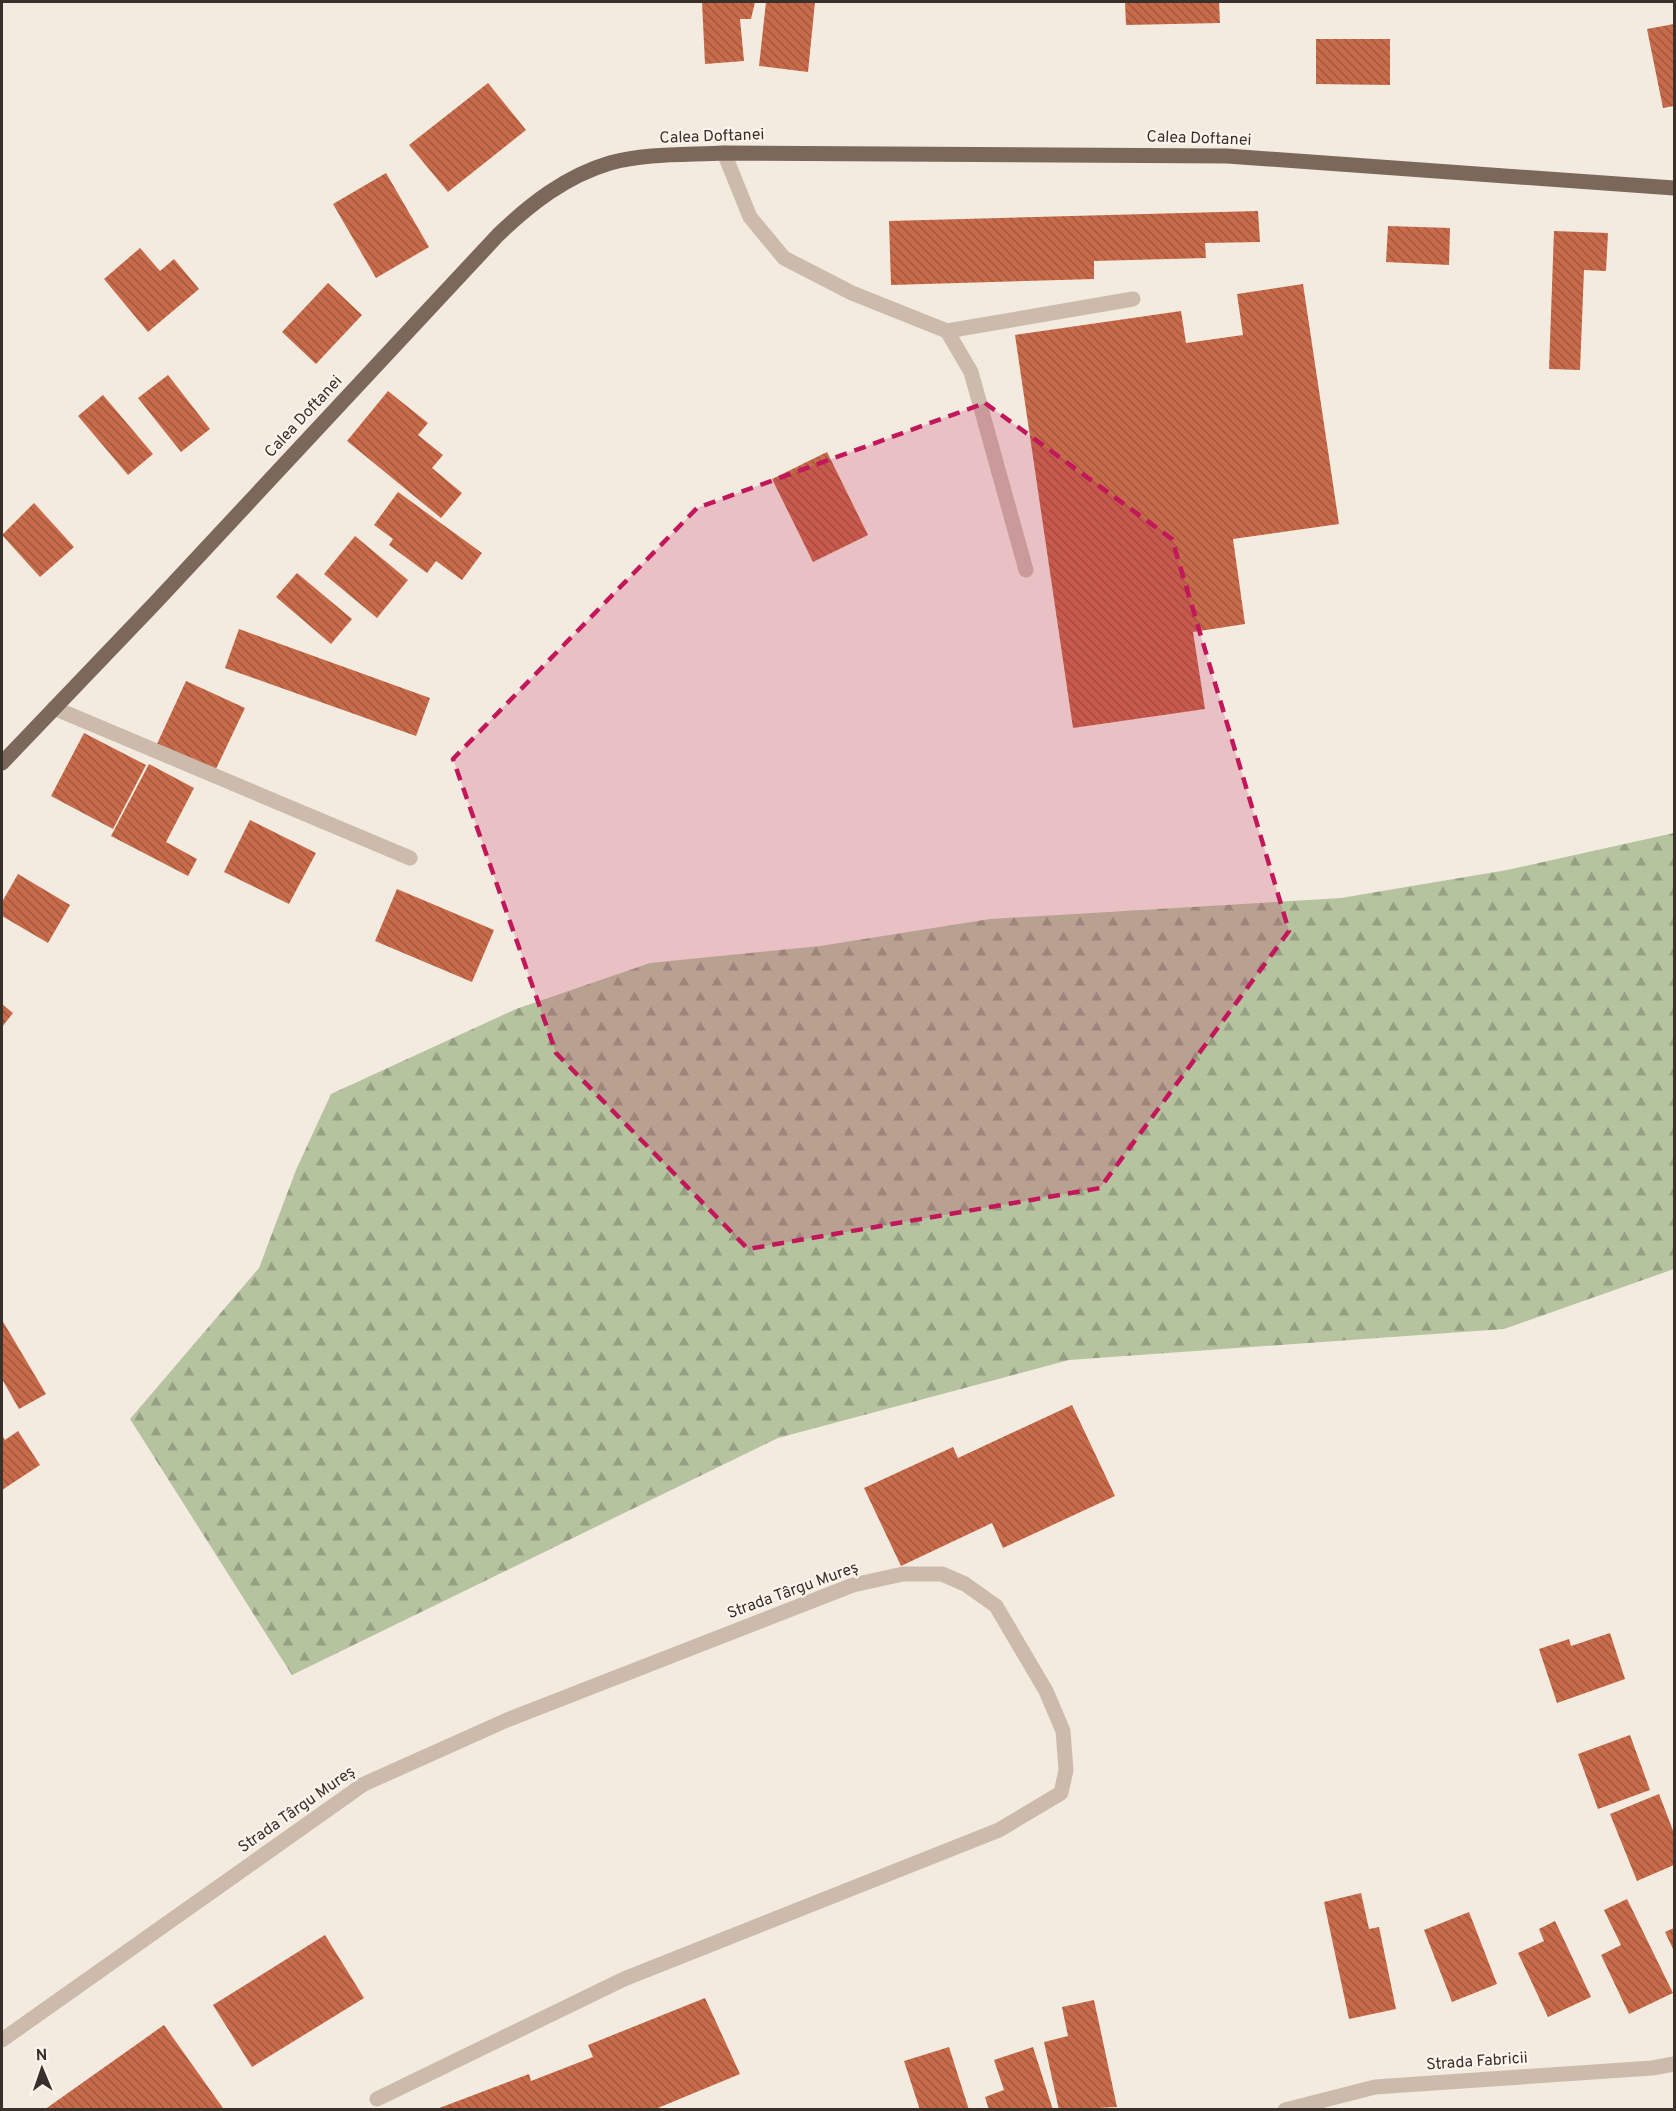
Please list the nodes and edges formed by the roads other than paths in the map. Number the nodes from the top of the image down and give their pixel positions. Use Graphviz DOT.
graph roads {
  1 [pos="724,153"];
  2 [pos="1674,188"];
  3 [pos="1133,299"];
  4 [pos="947,331"];
  5 [pos="1026,570"];
  6 [pos="54,708"];
  7 [pos="2,763"];
  8 [pos="410,858"];
  9 [pos="2,2040"];
  10 [pos="1674,2064"];
  11 [pos="377,2098"];
  12 [pos="1285,2109"];
  1 -- 2 [label="main road, Calea Doftanei"];
  1 -- 4 [label="street"];
  1 -- 6 [label="main road, Calea Doftanei"];
  3 -- 4 [label="street"];
  4 -- 5 [label="street"];
  6 -- 7 [label="main road, Calea Doftanei"];
  6 -- 8 [label="street"];
  9 -- 11 [label="street, Strada Târgu Mureș"];
  10 -- 12 [label="street, Strada Fabricii"];
}
